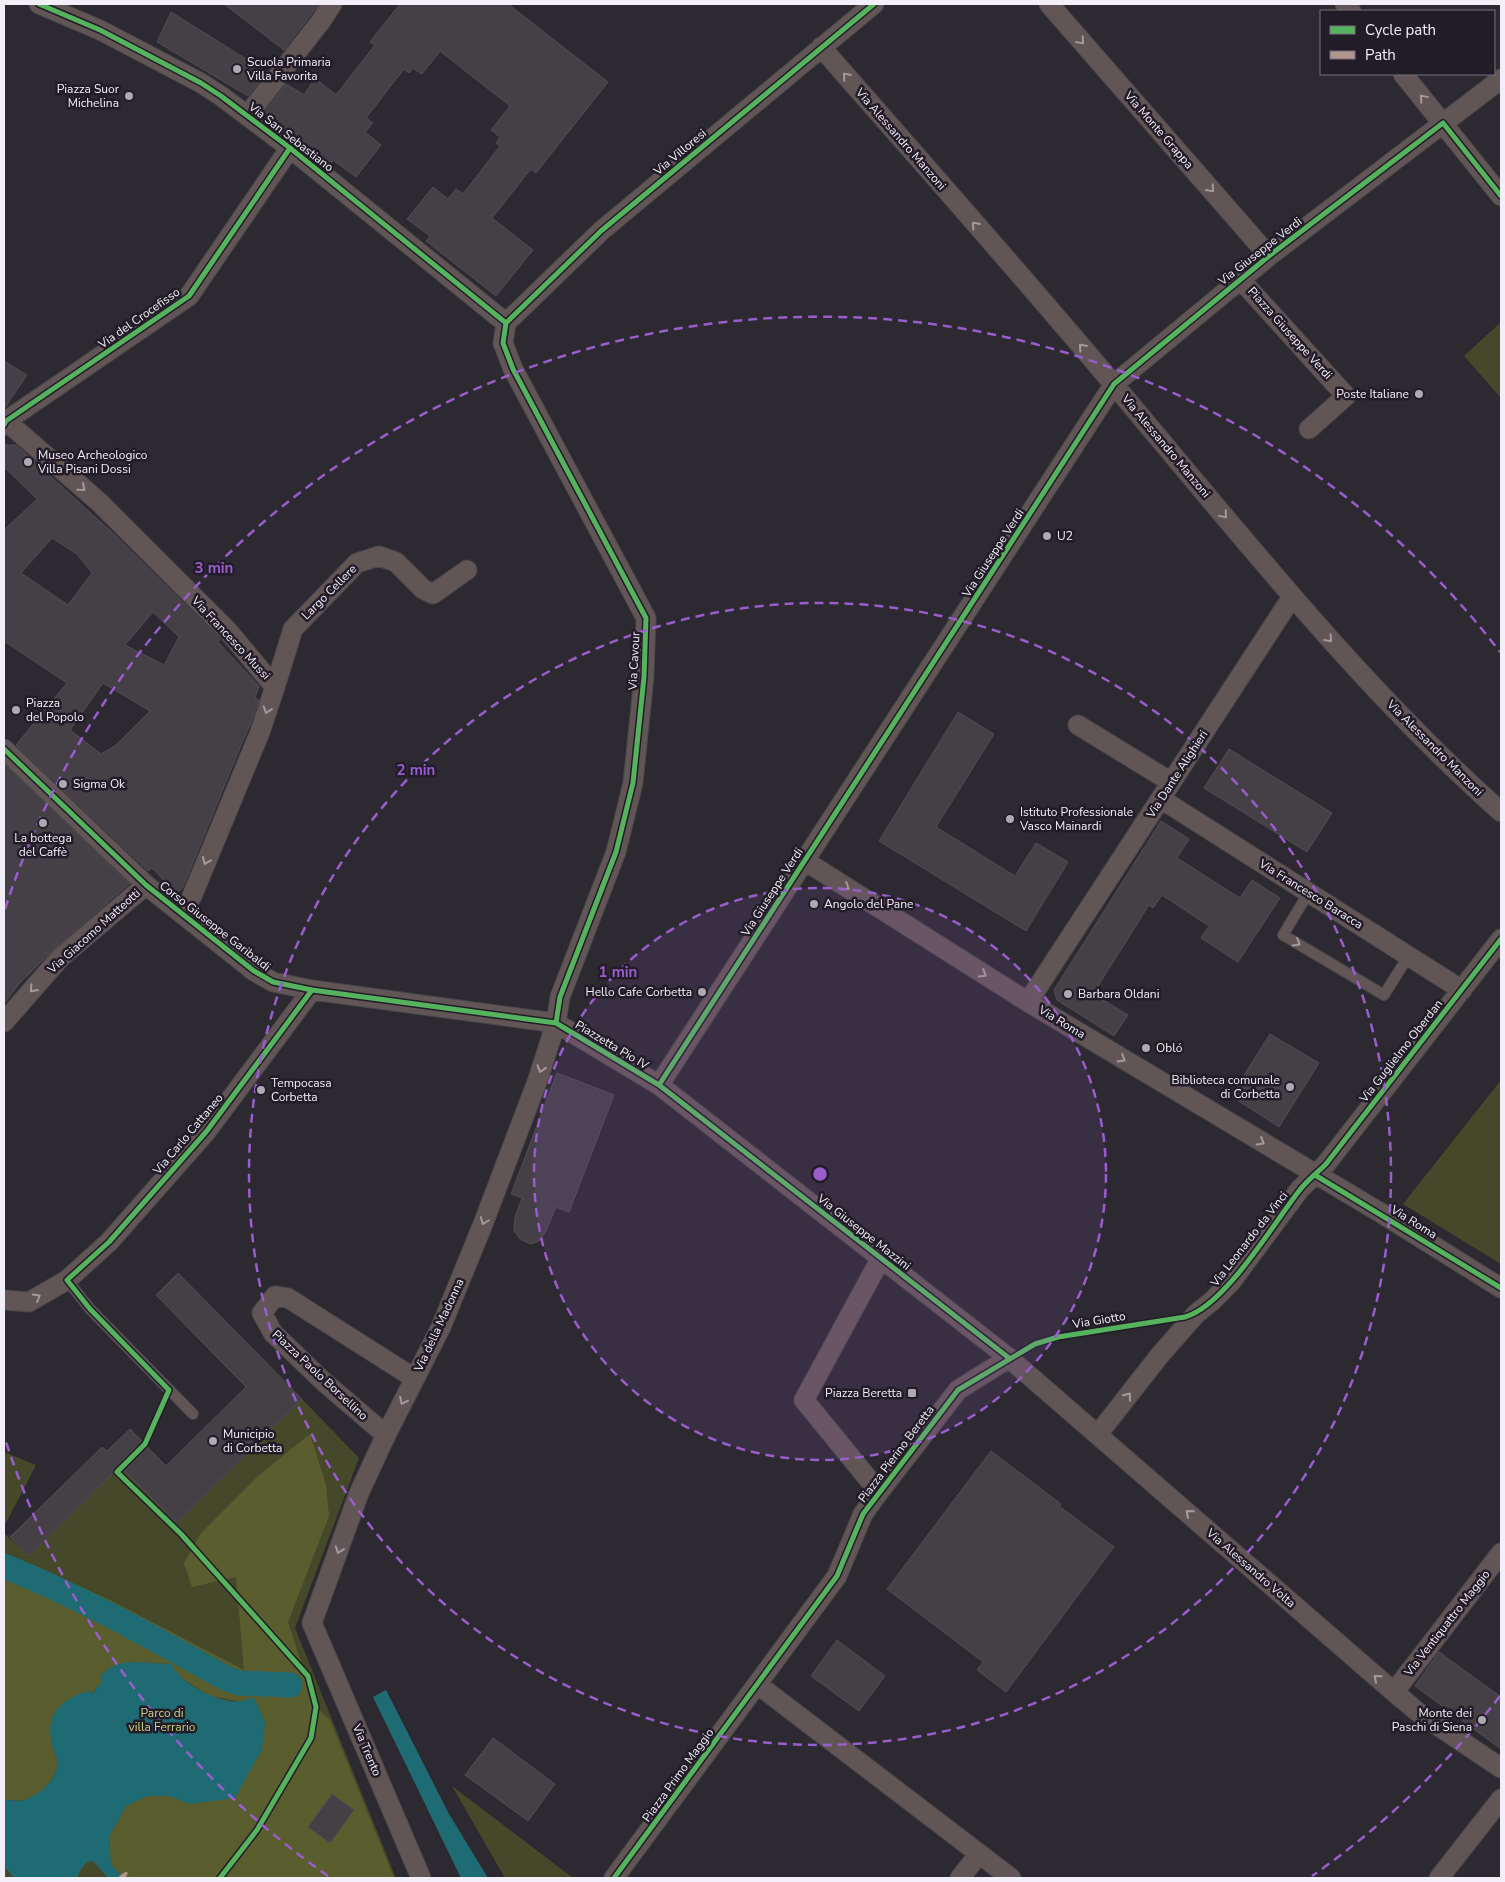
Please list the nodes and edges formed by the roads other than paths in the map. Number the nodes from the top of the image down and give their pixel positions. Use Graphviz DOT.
graph roads {
  1 [pos="39,4"];
  2 [pos="332,4"];
  3 [pos="874,4"];
  4 [pos="1049,4"];
  5 [pos="821,47"];
  6 [pos="1404,75"];
  7 [pos="1501,79"];
  8 [pos="247,116"];
  9 [pos="1443,123"];
  10 [pos="290,148"];
  11 [pos="1501,196"];
  12 [pos="1269,256"];
  13 [pos="1240,279"];
  14 [pos="506,323"];
  15 [pos="1114,384"];
  16 [pos="5,423"];
  17 [pos="1310,429"];
  18 [pos="467,570"];
  19 [pos="1292,597"];
  20 [pos="275,687"];
  21 [pos="1078,725"];
  22 [pos="4,749"];
  23 [pos="1171,782"];
  24 [pos="1161,799"];
  25 [pos="1501,812"];
  26 [pos="805,861"];
  27 [pos="146,885"];
  28 [pos="1309,892"];
  29 [pos="182,914"];
  30 [pos="1501,939"];
  31 [pos="1409,955"];
  32 [pos="312,990"];
  33 [pos="1462,990"];
  34 [pos="1028,1002"];
  35 [pos="4,1022"];
  36 [pos="556,1023"];
  37 [pos="659,1084"];
  38 [pos="1315,1174"];
  39 [pos="881,1258"];
  40 [pos="67,1280"];
  41 [pos="1501,1288"];
  42 [pos="4,1300"];
  43 [pos="1009,1358"];
  44 [pos="414,1378"];
  45 [pos="193,1414"];
  46 [pos="1098,1434"];
  47 [pos="386,1435"];
  48 [pos="879,1492"];
  49 [pos="1501,1554"];
  50 [pos="312,1623"];
  51 [pos="758,1684"];
  52 [pos="1394,1692"];
  53 [pos="1501,1768"];
  54 [pos="1501,1799"];
  55 [pos="979,1854"];
  56 [pos="421,1878"];
  57 [pos="614,1878"];
  58 [pos="960,1878"];
  59 [pos="1011,1878"];
  60 [pos="1439,1878"];
  1 -- 8 [label="street, Via San Sebastiano"];
  2 -- 8 [label="street"];
  3 -- 5 [label="street, Via Villoresi"];
  4 -- 12 [label="street, Via Monte Grappa, one-way"];
  5 -- 14 [label="street, Via Villoresi"];
  15 -- 5 [label="street, Via Alessandro Manzoni, one-way"];
  9 -- 6 [label="street, one-way"];
  7 -- 9 [label="street, Via Giuseppe Verdi"];
  8 -- 10 [label="street, Via San Sebastiano"];
  9 -- 11 [label="street"];
  9 -- 12 [label="street, Via Giuseppe Verdi"];
  10 -- 14 [label="street, Via San Sebastiano"];
  10 -- 16 [label="street, Via del Crocefisso"];
  12 -- 13 [label="street, Via Giuseppe Verdi"];
  13 -- 15 [label="street, Via Giuseppe Verdi"];
  13 -- 17 [label="street, Piazza Giuseppe Verdi"];
  14 -- 36 [label="street, Via Cavour"];
  15 -- 19 [label="street, Via Alessandro Manzoni, one-way"];
  15 -- 26 [label="street, Via Giuseppe Verdi"];
  16 -- 20 [label="street, Via Francesco Mussi, one-way"];
  18 -- 20 [label="street, Largo Cellere"];
  19 -- 23 [label="street, Via Dante Alighieri"];
  19 -- 25 [label="street, Via Alessandro Manzoni, one-way"];
  20 -- 29 [label="street, Via Francesco Mussi, one-way"];
  21 -- 23 [label="street"];
  22 -- 27 [label="street, Corso Giuseppe Garibaldi"];
  23 -- 24 [label="street, Via Dante Alighieri"];
  24 -- 28 [label="street, Via Francesco Baracca"];
  24 -- 34 [label="street, Via Dante Alighieri"];
  26 -- 34 [label="street, Via Roma, one-way"];
  26 -- 37 [label="street, Via Giuseppe Verdi"];
  27 -- 29 [label="street, Corso Giuseppe Garibaldi"];
  27 -- 35 [label="street, Via Giacomo Matteotti, one-way"];
  28 -- 31 [label="street, Via Francesco Baracca"];
  28 -- 31 [label="lane, one-way"];
  29 -- 32 [label="street, Corso Giuseppe Garibaldi"];
  30 -- 33 [label="street, Via Guglielmo Oberdan"];
  31 -- 33 [label="street, Via Francesco Baracca"];
  32 -- 36 [label="street, Corso Giuseppe Garibaldi"];
  32 -- 40 [label="street, Via Carlo Cattaneo"];
  33 -- 38 [label="street, Via Guglielmo Oberdan"];
  34 -- 38 [label="street, Via Roma, one-way"];
  36 -- 37 [label="street, Piazzetta Pio IV"];
  36 -- 44 [label="street, Via della Madonna, one-way"];
  37 -- 39 [label="street, Via Giuseppe Mazzini"];
  38 -- 41 [label="street, Via Roma"];
  46 -- 38 [label="street, Via Leonardo da Vinci, one-way"];
  39 -- 43 [label="street, Via Giuseppe Mazzini"];
  39 -- 48 [label="street, Piazza Pierino Beretta"];
  42 -- 40 [label="street, Via Carlo Cattaneo, one-way"];
  40 -- 45 [label="lane"];
  43 -- 46 [label="street, Via Alessandro Volta"];
  43 -- 48 [label="street, Piazza Pierino Beretta"];
  44 -- 47 [label="street, Via della Madonna, one-way"];
  44 -- 47 [label="street, Piazza Paolo Borsellino"];
  52 -- 46 [label="street, Via Alessandro Volta, one-way"];
  47 -- 50 [label="street, Via della Madonna, one-way"];
  48 -- 51 [label="street, Piazza Pierino Beretta"];
  49 -- 52 [label="street, Via Ventiquattro Maggio"];
  50 -- 56 [label="street, Via Trento"];
  51 -- 55 [label="street"];
  51 -- 57 [label="street, Piazza Primo Maggio"];
  52 -- 53 [label="street, Via Alessandro Volta"];
  54 -- 60 [label="street"];
  55 -- 58 [label="street"];
  55 -- 59 [label="street"];
}
